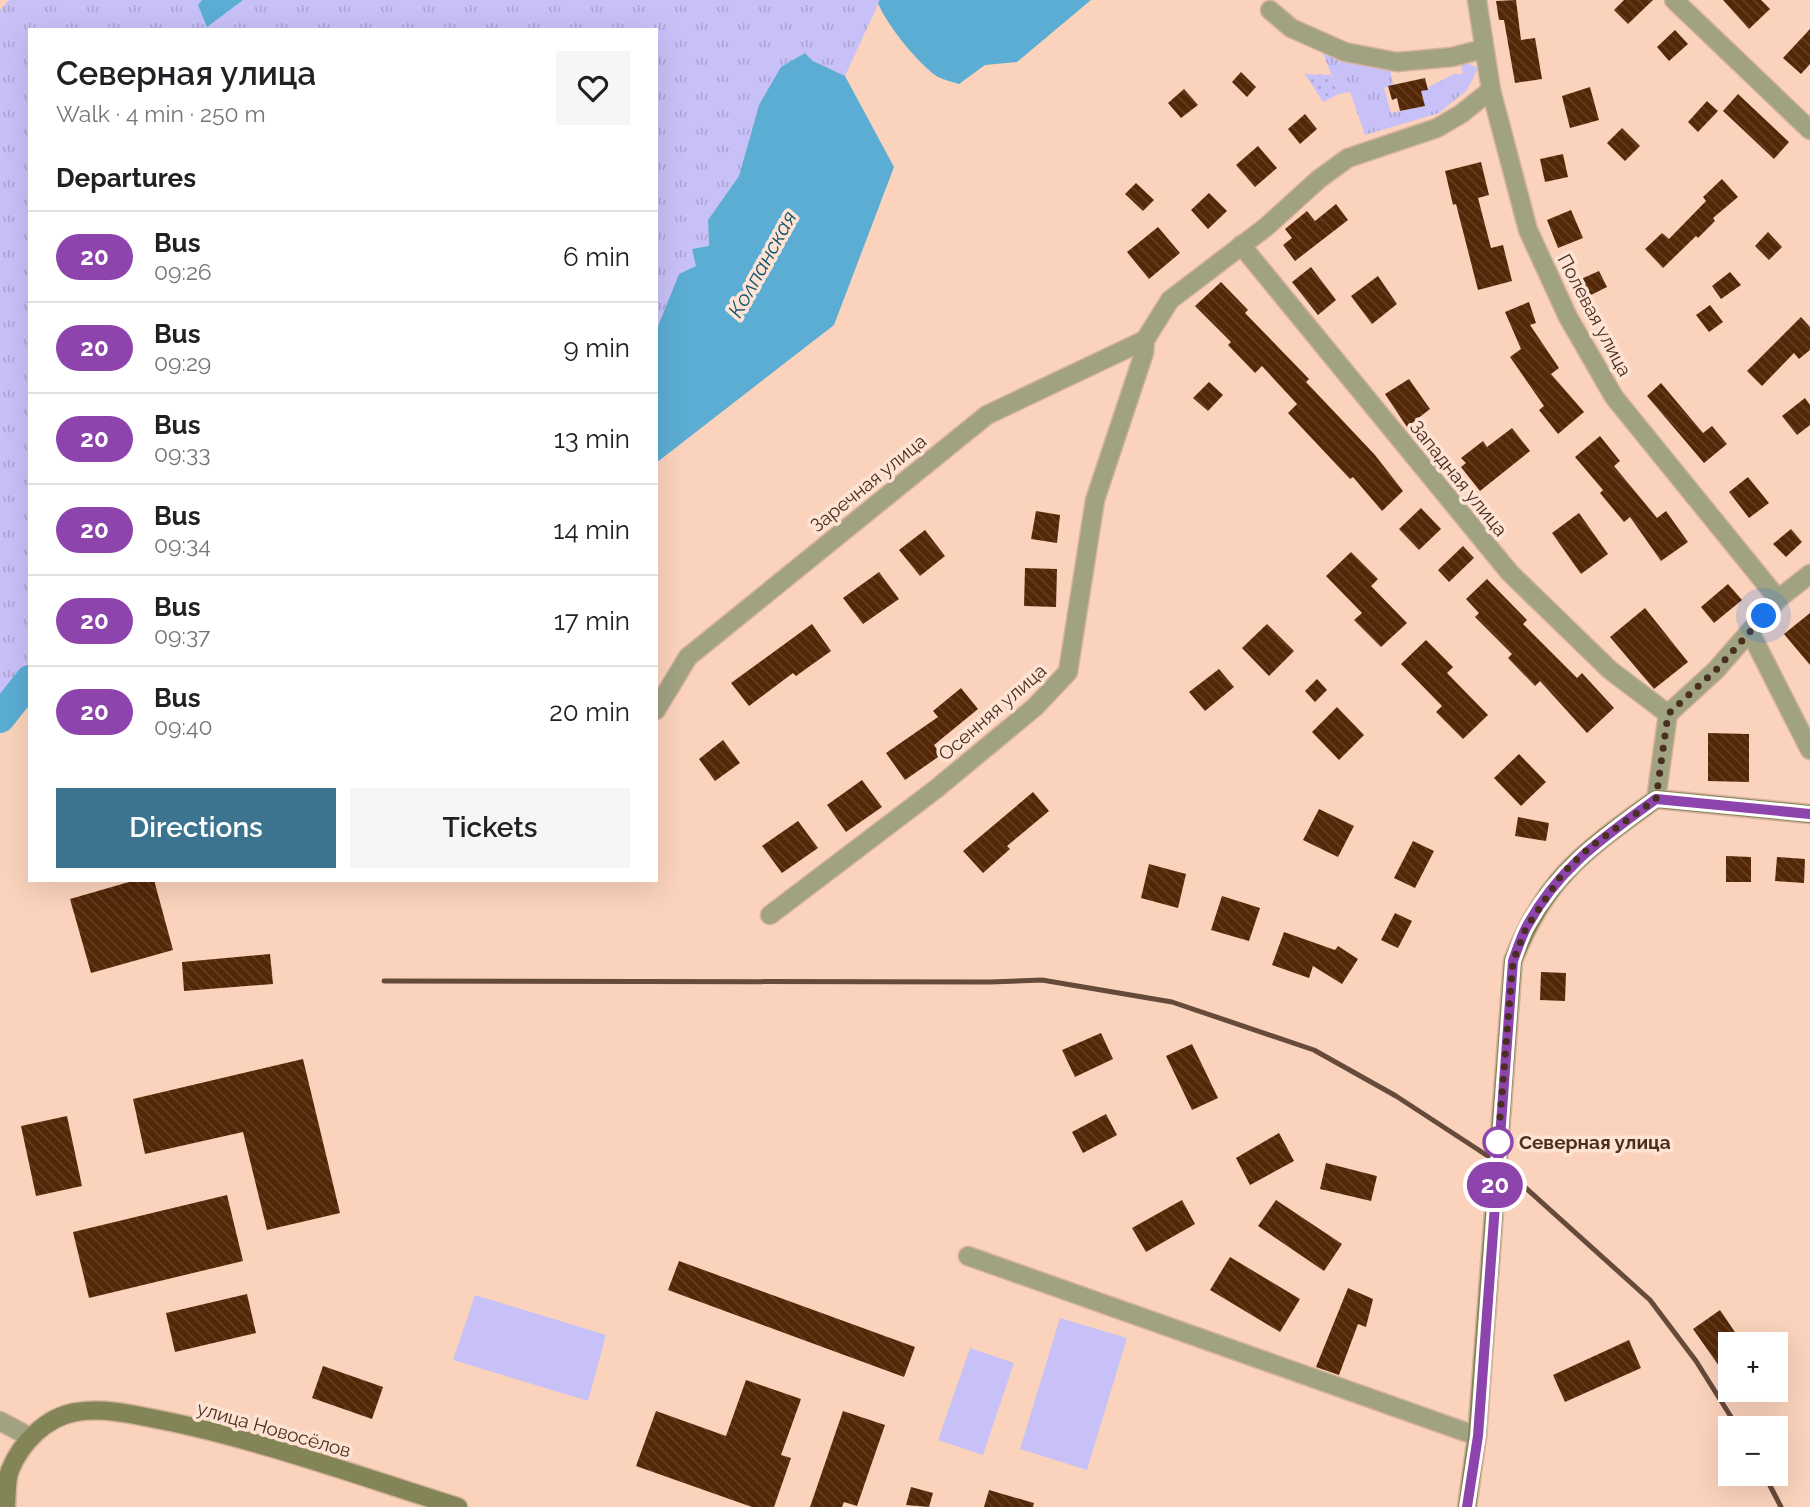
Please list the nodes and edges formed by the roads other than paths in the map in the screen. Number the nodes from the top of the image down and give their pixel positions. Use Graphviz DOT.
graph roads {
  1 [pos="1477,0"];
  2 [pos="1674,0"];
  3 [pos="1270,9"];
  4 [pos="1483,49"];
  5 [pos="1491,90"];
  6 [pos="1810,130"];
  7 [pos="1241,245"];
  8 [pos="1145,340"];
  9 [pos="1810,574"];
  10 [pos="1778,599"];
  11 [pos="1751,632"];
  12 [pos="658,707"];
  13 [pos="1668,714"];
  14 [pos="1810,750"];
  15 [pos="1656,799"];
  16 [pos="1810,814"];
  17 [pos="770,915"];
  18 [pos="968,1256"];
  19 [pos="0,1421"];
  20 [pos="1478,1436"];
  21 [pos="30,1437"];
  22 [pos="6,1507"];
  23 [pos="458,1507"];
  24 [pos="1467,1507"];
  1 -- 4 [label="street, Полевая улица"];
  2 -- 6 [label="street"];
  3 -- 4 [label="street"];
  4 -- 5 [label="street, Полевая улица"];
  5 -- 7 [label="street"];
  5 -- 10 [label="street, Полевая улица"];
  7 -- 8 [label="street"];
  7 -- 13 [label="street, Западная улица"];
  8 -- 12 [label="street, Заречная улица"];
  8 -- 17 [label="street, Осенняя улица"];
  9 -- 10 [label="street"];
  10 -- 11 [label="street"];
  11 -- 13 [label="street"];
  11 -- 14 [label="street"];
  13 -- 15 [label="street"];
  15 -- 16 [label="street"];
  15 -- 20 [label="street"];
  18 -- 20 [label="street"];
  19 -- 21 [label="street"];
  20 -- 24 [label="street"];
  21 -- 22 [label="street"];
  21 -- 23 [label="street, улица Новосёлов"];
}
